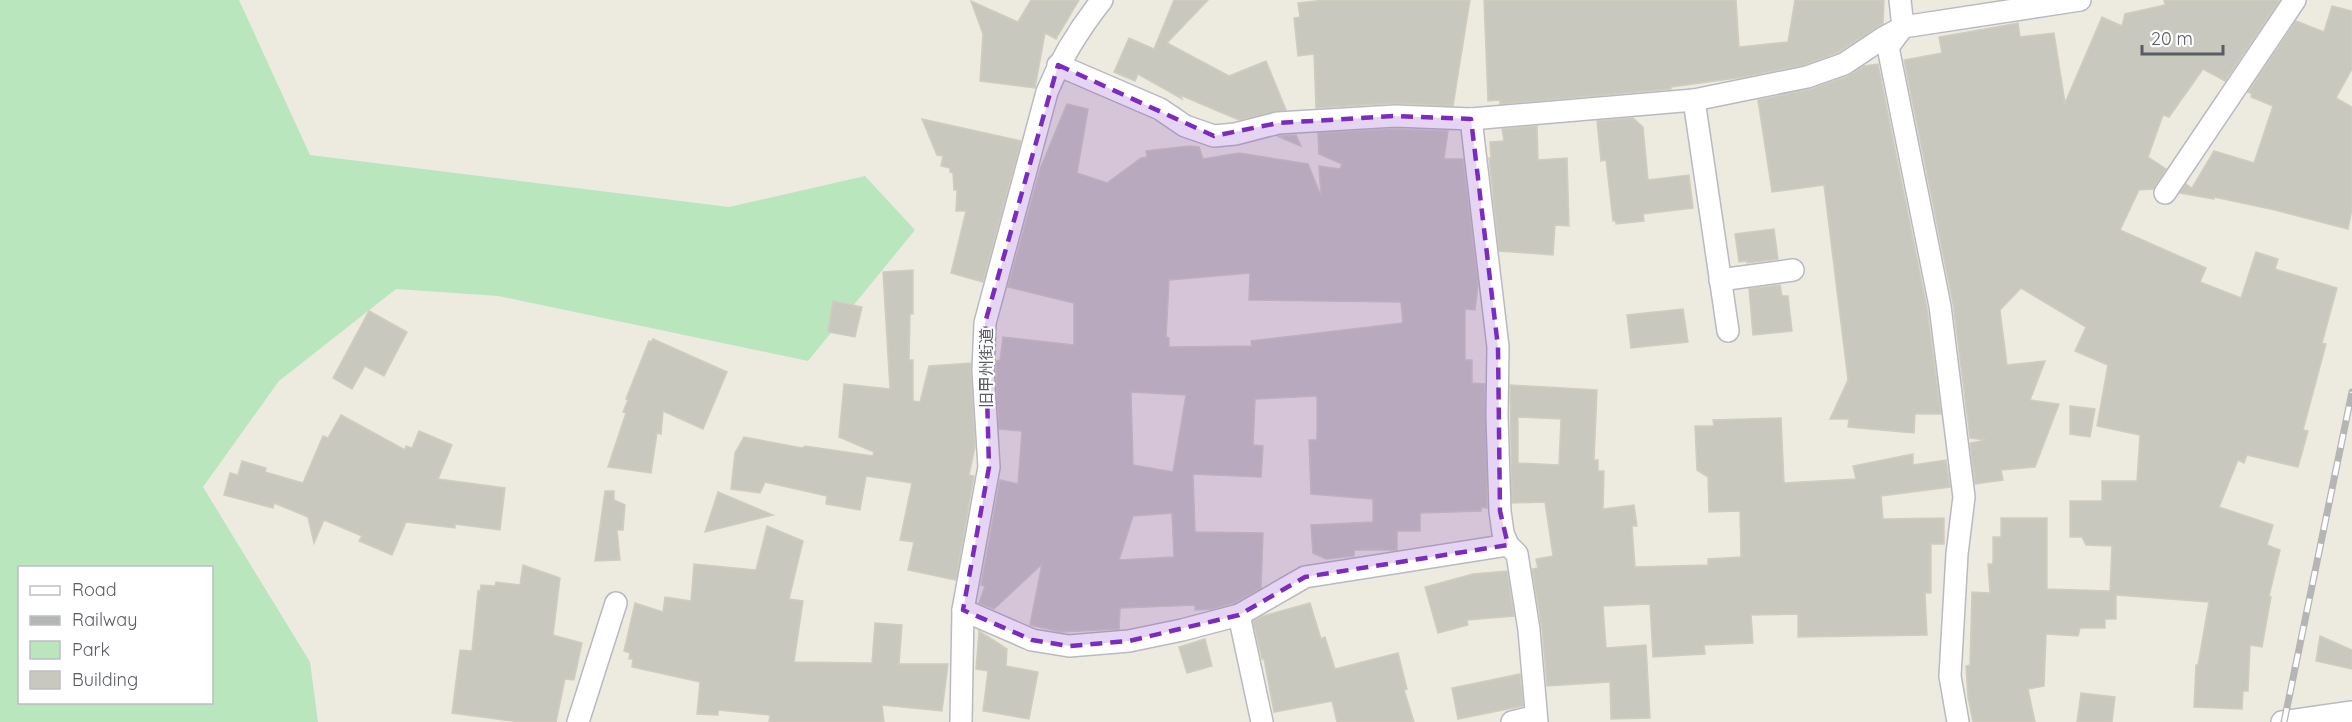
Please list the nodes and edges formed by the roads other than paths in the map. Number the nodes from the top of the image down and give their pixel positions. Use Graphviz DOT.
graph roads {
  1 [pos="1101,0"];
  2 [pos="1900,0"];
  3 [pos="2080,0"];
  4 [pos="2295,0"];
  5 [pos="1903,27"];
  6 [pos="1058,65"];
  7 [pos="1694,100"];
  8 [pos="1471,119"];
  9 [pos="2165,193"];
  10 [pos="1793,270"];
  11 [pos="1720,280"];
  12 [pos="1728,331"];
  13 [pos="1508,545"];
  14 [pos="616,603"];
  15 [pos="963,610"];
  16 [pos="1239,615"];
  17 [pos="2352,712"];
  18 [pos="1536,719"];
  19 [pos="578,722"];
  20 [pos="961,722"];
  21 [pos="1262,722"];
  22 [pos="1512,722"];
  23 [pos="1958,722"];
  24 [pos="2282,722"];
  1 -- 6 [label="street, 旧甲州街道"];
  2 -- 5 [label="street"];
  3 -- 5 [label="street"];
  4 -- 9 [label="street"];
  5 -- 7 [label="street"];
  5 -- 23 [label="street"];
  6 -- 8 [label="street"];
  6 -- 15 [label="street, 旧甲州街道"];
  7 -- 8 [label="street"];
  7 -- 11 [label="street"];
  8 -- 13 [label="street"];
  10 -- 11 [label="street"];
  11 -- 12 [label="street"];
  13 -- 16 [label="street"];
  13 -- 18 [label="street"];
  14 -- 19 [label="street"];
  15 -- 16 [label="street"];
  15 -- 20 [label="street, 旧甲州街道"];
  16 -- 21 [label="street"];
  17 -- 24 [label="street"];
  18 -- 22 [label="street"];
}
